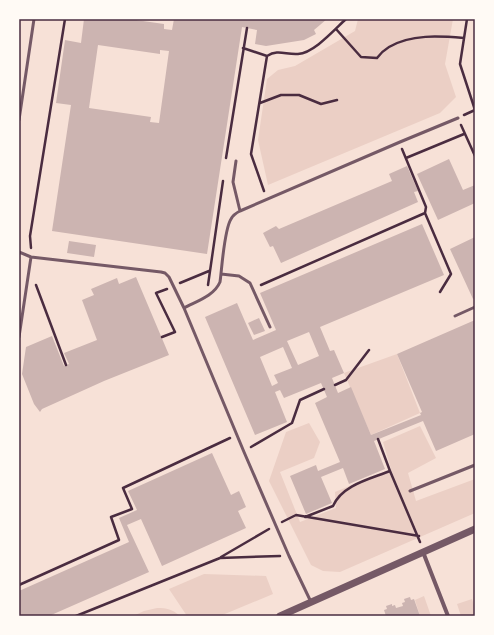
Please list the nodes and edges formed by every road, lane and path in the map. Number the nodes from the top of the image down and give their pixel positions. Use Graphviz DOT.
graph roads {
  1 [pos="34,19"];
  2 [pos="65,19"];
  3 [pos="346,19"];
  4 [pos="467,19"];
  5 [pos="247,28"];
  6 [pos="336,29"];
  7 [pos="464,38"];
  8 [pos="243,48"];
  9 [pos="267,56"];
  10 [pos="337,100"];
  11 [pos="259,104"];
  12 [pos="475,110"];
  13 [pos="458,118"];
  14 [pos="19,120"];
  15 [pos="464,134"];
  16 [pos="400,142"];
  17 [pos="475,156"];
  18 [pos="406,158"];
  19 [pos="226,161"];
  20 [pos="236,161"];
  21 [pos="224,176"];
  22 [pos="268,200"];
  23 [pos="240,211"];
  24 [pos="425,213"];
  25 [pos="19,252"];
  26 [pos="31,257"];
  27 [pos="221,274"];
  28 [pos="35,284"];
  29 [pos="253,288"];
  30 [pos="440,292"];
  31 [pos="206,296"];
  32 [pos="475,307"];
  33 [pos="184,308"];
  34 [pos="455,316"];
  35 [pos="270,327"];
  36 [pos="19,337"];
  37 [pos="369,350"];
  38 [pos="66,365"];
  39 [pos="335,385"];
  40 [pos="324,389"];
  41 [pos="237,435"];
  42 [pos="378,439"];
  43 [pos="244,452"];
  44 [pos="475,465"];
  45 [pos="390,471"];
  46 [pos="410,491"];
  47 [pos="304,517"];
  48 [pos="276,525"];
  49 [pos="475,528"];
  50 [pos="419,536"];
  51 [pos="424,552"];
  52 [pos="289,556"];
  53 [pos="220,558"];
  54 [pos="19,584"];
  55 [pos="311,602"];
  56 [pos="76,616"];
  57 [pos="280,616"];
  58 [pos="448,616"];
  1 -- 14 [label="lane"];
  2 -- 26 [label="path"];
  3 -- 6 [label="path"];
  4 -- 7 [label="path"];
  5 -- 8 [label="path"];
  6 -- 7 [label="path"];
  6 -- 9 [label="path"];
  7 -- 12 [label="path"];
  8 -- 9 [label="path"];
  8 -- 19 [label="path"];
  9 -- 11 [label="path"];
  10 -- 11 [label="path"];
  11 -- 22 [label="path"];
  12 -- 13 [label="path"];
  13 -- 15 [label="path"];
  13 -- 16 [label="lane"];
  15 -- 17 [label="path"];
  15 -- 18 [label="path"];
  16 -- 18 [label="path"];
  16 -- 22 [label="lane"];
  18 -- 24 [label="path"];
  20 -- 23 [label="lane"];
  21 -- 31 [label="path"];
  22 -- 23 [label="lane"];
  23 -- 27 [label="lane"];
  24 -- 29 [label="path"];
  24 -- 30 [label="path"];
  25 -- 26 [label="lane"];
  26 -- 33 [label="lane"];
  26 -- 36 [label="lane"];
  27 -- 29 [label="lane"];
  27 -- 31 [label="lane"];
  28 -- 38 [label="path"];
  29 -- 35 [label="lane"];
  31 -- 33 [label="lane"];
  32 -- 34 [label="lane"];
  33 -- 41 [label="lane"];
  37 -- 39 [label="path"];
  40 -- 43 [label="path"];
  41 -- 43 [label="lane"];
  41 -- 54 [label="path"];
  42 -- 45 [label="path"];
  43 -- 48 [label="lane"];
  44 -- 46 [label="lane"];
  45 -- 47 [label="path"];
  45 -- 50 [label="path"];
  47 -- 48 [label="path"];
  47 -- 50 [label="path"];
  48 -- 52 [label="lane"];
  48 -- 53 [label="path"];
  49 -- 51 [label="street"];
  50 -- 51 [label="path"];
  51 -- 55 [label="street"];
  51 -- 58 [label="street"];
  52 -- 53 [label="path"];
  52 -- 55 [label="lane"];
  53 -- 56 [label="path"];
  55 -- 57 [label="street"];
}
